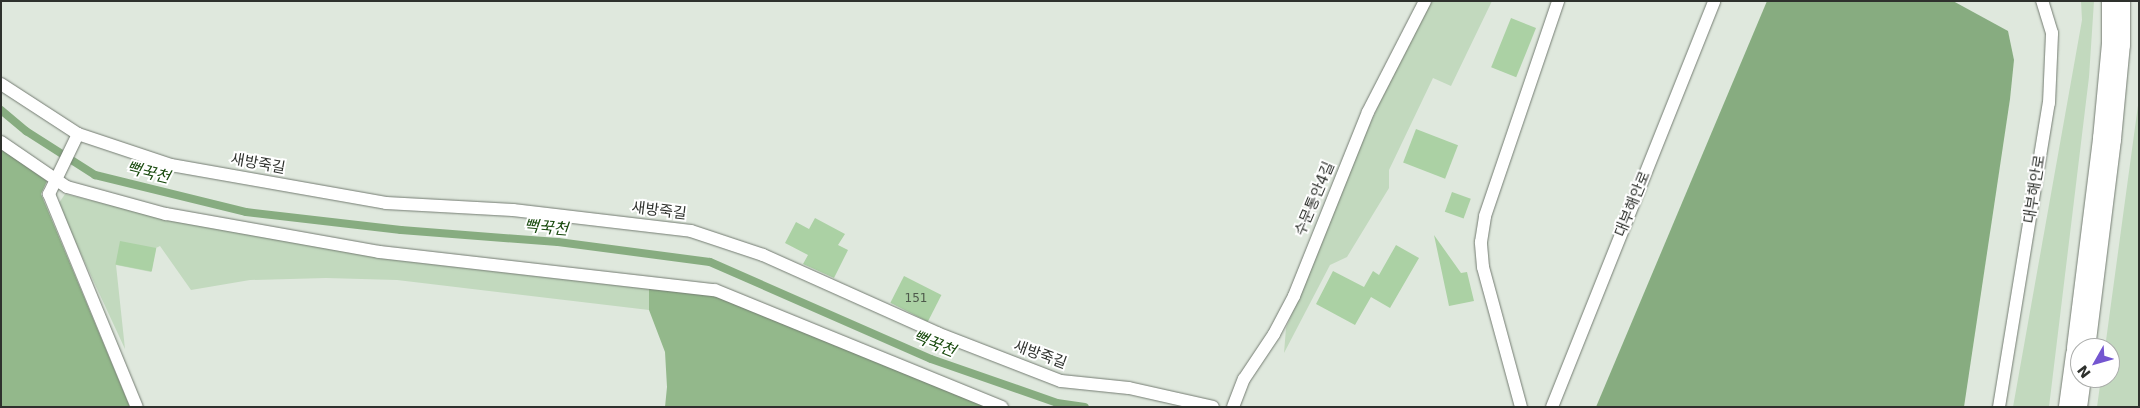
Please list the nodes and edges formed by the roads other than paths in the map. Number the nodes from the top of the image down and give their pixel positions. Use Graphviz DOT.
graph roads {
  1 [pos="1424,1"];
  2 [pos="1558,1"];
  3 [pos="1714,1"];
  4 [pos="2042,1"];
  5 [pos="2116,1"];
  6 [pos="1,84"];
  7 [pos="78,134"];
  8 [pos="1,142"];
  9 [pos="56,177"];
  10 [pos="2082,338"];
  11 [pos="2076,388"];
  12 [pos="137,407"];
  13 [pos="1002,407"];
  14 [pos="1213,407"];
  15 [pos="1233,407"];
  16 [pos="1521,407"];
  17 [pos="1552,407"];
  18 [pos="1999,407"];
  19 [pos="2073,407"];
  1 -- 15 [label="lane, 수문통안4길"];
  2 -- 16 [label="lane"];
  3 -- 17 [label="lane, 대부해안로"];
  4 -- 18 [label="lane, 대부해안로"];
  5 -- 10 [label="street"];
  6 -- 7 [label="lane, 새방죽길"];
  7 -- 9 [label="lane"];
  7 -- 14 [label="lane, 새방죽길"];
  8 -- 9 [label="lane"];
  9 -- 12 [label="lane"];
  9 -- 13 [label="lane"];
  11 -- 19 [label="street"];
}
